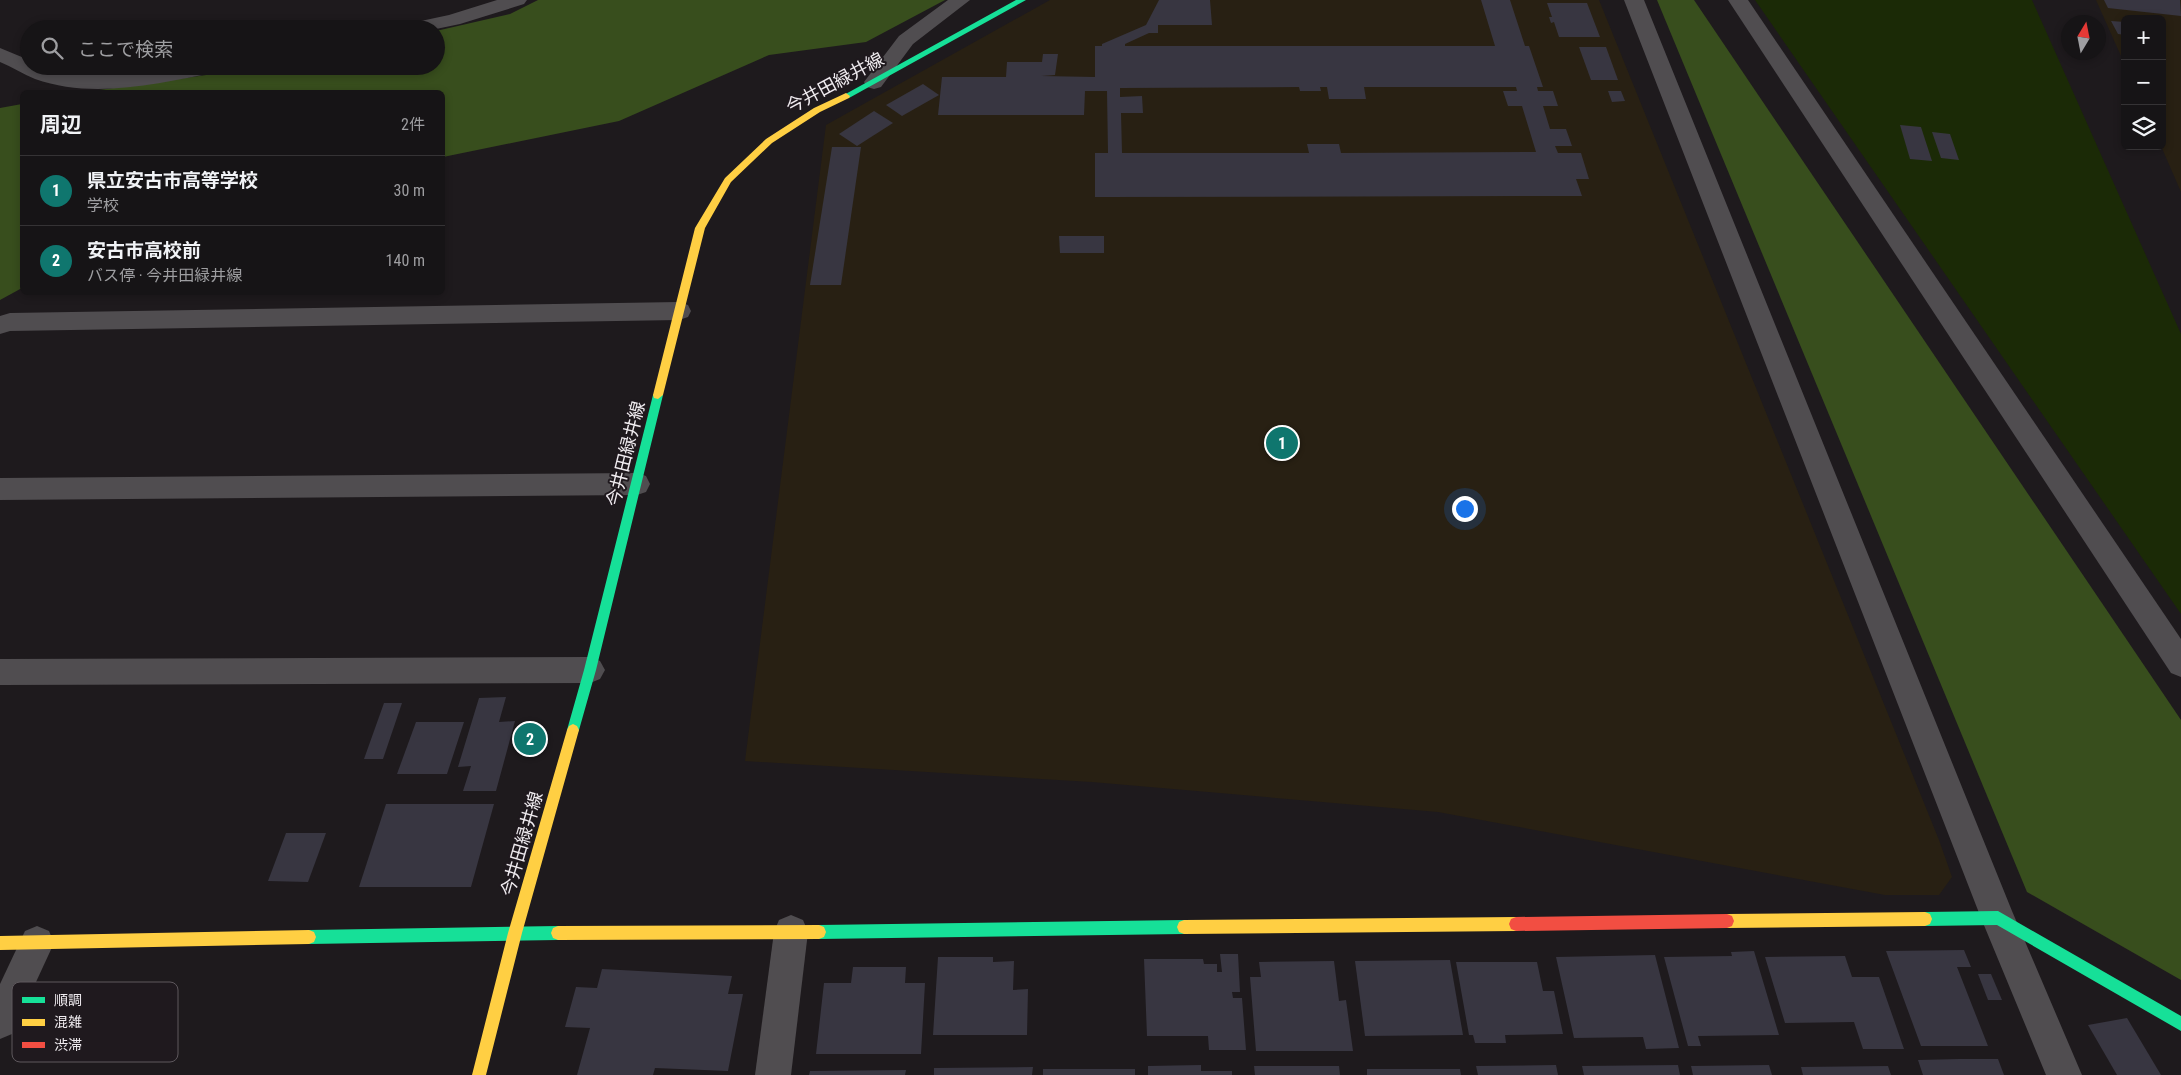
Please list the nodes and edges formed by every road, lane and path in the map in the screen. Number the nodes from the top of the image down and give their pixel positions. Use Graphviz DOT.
graph roads {
  1 [pos="517,0"];
  2 [pos="960,0"];
  3 [pos="1022,0"];
  4 [pos="1634,0"];
  5 [pos="1738,0"];
  6 [pos="445,22"];
  7 [pos="0,54"];
  8 [pos="20,63"];
  9 [pos="45,75"];
  10 [pos="168,75"];
  11 [pos="874,82"];
  12 [pos="679,311"];
  13 [pos="0,325"];
  14 [pos="637,484"];
  15 [pos="0,489"];
  16 [pos="2181,664"];
  17 [pos="590,670"];
  18 [pos="0,672"];
  19 [pos="1998,918"];
  20 [pos="515,932"];
  21 [pos="791,932"];
  22 [pos="0,943"];
  23 [pos="37,944"];
  24 [pos="19,982"];
  25 [pos="12,997"];
  26 [pos="0,1022"];
  27 [pos="2181,1024"];
  28 [pos="479,1075"];
  29 [pos="773,1075"];
  30 [pos="2064,1075"];
  1 -- 6 [label="street"];
  2 -- 11 [label="street"];
  3 -- 11 [label="street, 今井田緑井線"];
  4 -- 19 [label="street"];
  5 -- 16 [label="street"];
  7 -- 8 [label="street"];
  9 -- 10 [label="street"];
  11 -- 12 [label="street, 今井田緑井線"];
  12 -- 13 [label="street"];
  12 -- 14 [label="street, 今井田緑井線"];
  14 -- 15 [label="street"];
  14 -- 17 [label="street, 今井田緑井線"];
  17 -- 18 [label="street"];
  17 -- 20 [label="street, 今井田緑井線"];
  19 -- 21 [label="street"];
  19 -- 27 [label="street"];
  19 -- 30 [label="street"];
  20 -- 21 [label="street"];
  20 -- 23 [label="street"];
  20 -- 28 [label="street, 今井田緑井線"];
  21 -- 29 [label="street"];
  22 -- 23 [label="street"];
  23 -- 24 [label="street"];
  25 -- 26 [label="street"];
}
